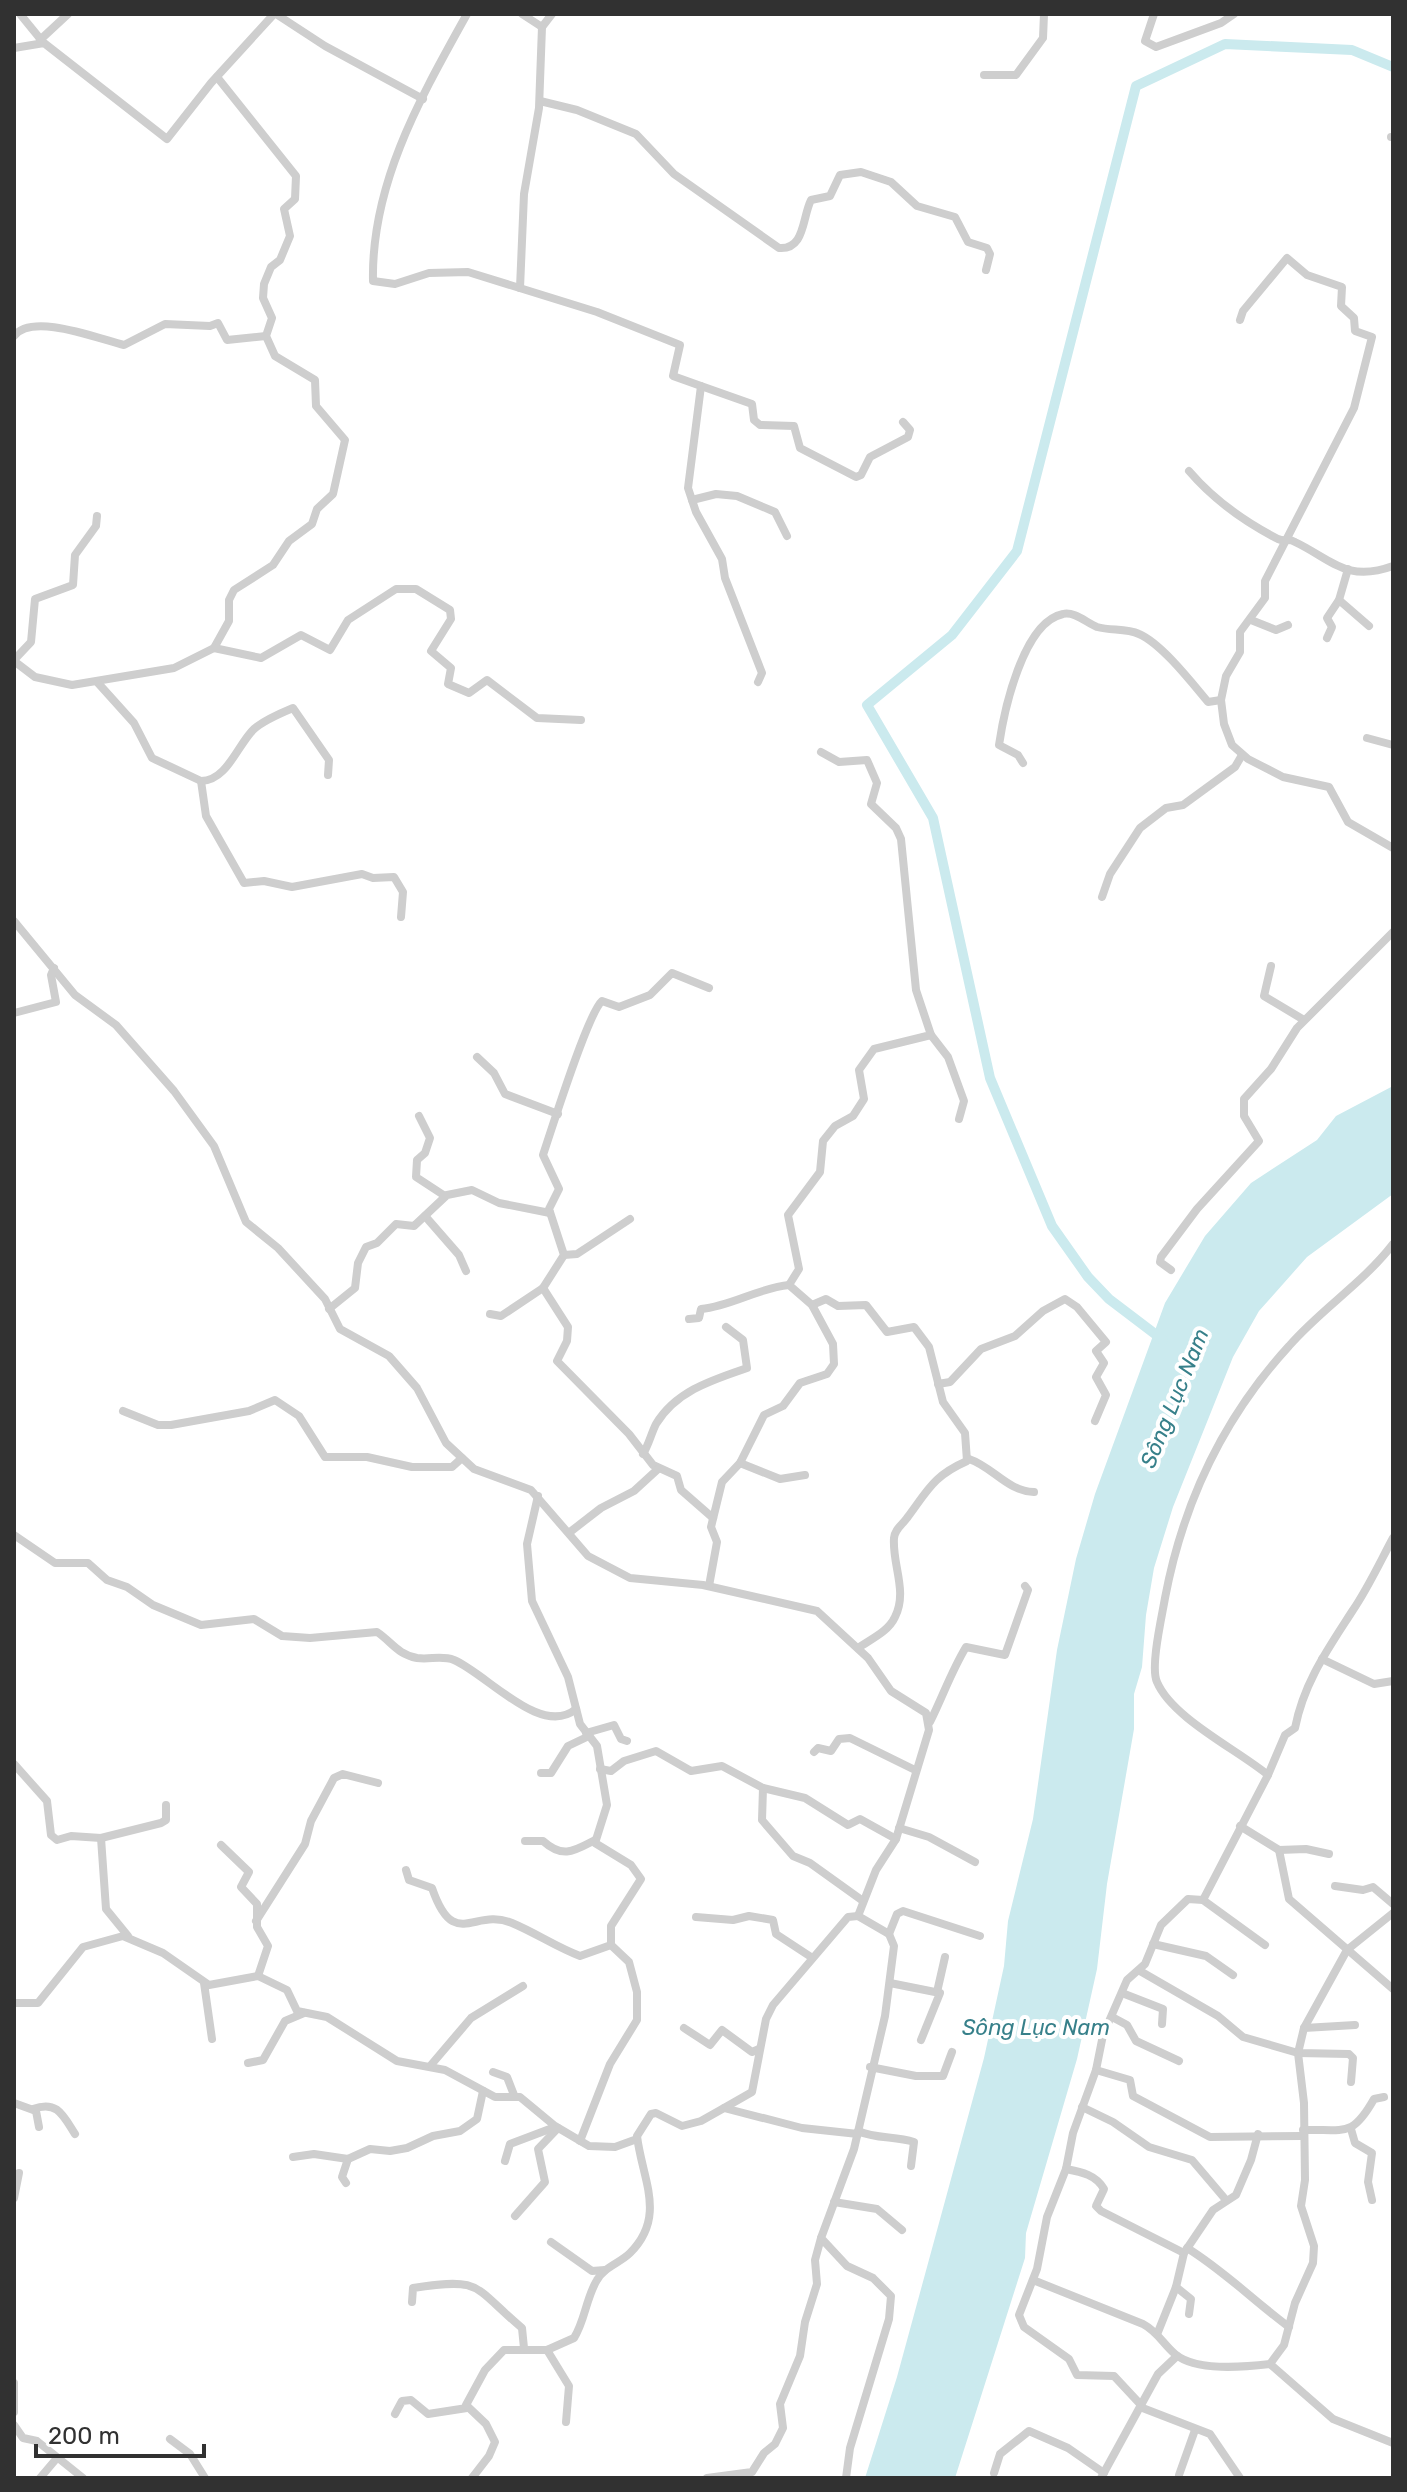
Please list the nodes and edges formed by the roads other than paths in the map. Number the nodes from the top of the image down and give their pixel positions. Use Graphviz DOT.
graph roads {
  1 [pos="20,14"];
  2 [pos="68,14"];
  3 [pos="275,14"];
  4 [pos="467,14"];
  5 [pos="522,14"];
  6 [pos="552,14"];
  7 [pos="1154,14"];
  8 [pos="1234,14"];
  9 [pos="1042,15"];
  10 [pos="542,27"];
  11 [pos="42,41"];
  12 [pos="14,48"];
  13 [pos="984,75"];
  14 [pos="217,77"];
  15 [pos="423,99"];
  16 [pos="540,101"];
  17 [pos="986,270"];
  18 [pos="520,288"];
  19 [pos="1240,320"];
  20 [pos="14,336"];
  21 [pos="266,336"];
  22 [pos="701,386"];
  23 [pos="903,422"];
  24 [pos="1189,471"];
  25 [pos="692,500"];
  26 [pos="97,516"];
  27 [pos="787,536"];
  28 [pos="1288,541"];
  29 [pos="1393,566"];
  30 [pos="1348,569"];
  31 [pos="1339,600"];
  32 [pos="1251,620"];
  33 [pos="1288,625"];
  34 [pos="1369,626"];
  35 [pos="1327,638"];
  36 [pos="214,648"];
  37 [pos="14,660"];
  38 [pos="758,682"];
  39 [pos="98,683"];
  40 [pos="1221,700"];
  41 [pos="581,720"];
  42 [pos="1367,738"];
  43 [pos="1393,745"];
  44 [pos="821,752"];
  45 [pos="1242,755"];
  46 [pos="1023,763"];
  47 [pos="328,775"];
  48 [pos="201,781"];
  49 [pos="1393,848"];
  50 [pos="1102,897"];
  51 [pos="401,917"];
  52 [pos="14,921"];
  53 [pos="1393,932"];
  54 [pos="1271,966"];
  55 [pos="54,968"];
  56 [pos="709,988"];
  57 [pos="14,1013"];
  58 [pos="1304,1020"];
  59 [pos="931,1035"];
  60 [pos="477,1057"];
  61 [pos="558,1114"];
  62 [pos="419,1116"];
  63 [pos="959,1119"];
  64 [pos="445,1196"];
  65 [pos="550,1213"];
  66 [pos="425,1216"];
  67 [pos="630,1219"];
  68 [pos="1393,1244"];
  69 [pos="564,1255"];
  70 [pos="1171,1270"];
  71 [pos="466,1271"];
  72 [pos="789,1285"];
  73 [pos="543,1288"];
  74 [pos="812,1305"];
  75 [pos="329,1309"];
  76 [pos="490,1314"];
  77 [pos="689,1319"];
  78 [pos="726,1327"];
  79 [pos="938,1384"];
  80 [pos="123,1411"];
  81 [pos="1095,1421"];
  82 [pos="643,1454"];
  83 [pos="462,1458"];
  84 [pos="969,1459"];
  85 [pos="740,1463"];
  86 [pos="658,1469"];
  87 [pos="805,1475"];
  88 [pos="1034,1492"];
  89 [pos="538,1496"];
  90 [pos="713,1518"];
  91 [pos="570,1532"];
  92 [pos="14,1535"];
  93 [pos="1393,1538"];
  94 [pos="709,1586"];
  95 [pos="1025,1586"];
  96 [pos="858,1648"];
  97 [pos="1322,1659"];
  98 [pos="1393,1681"];
  99 [pos="576,1709"];
  100 [pos="930,1723"];
  101 [pos="587,1734"];
  102 [pos="627,1741"];
  103 [pos="814,1752"];
  104 [pos="14,1764"];
  105 [pos="600,1769"];
  106 [pos="915,1770"];
  107 [pos="541,1773"];
  108 [pos="1268,1775"];
  109 [pos="378,1783"];
  110 [pos="763,1788"];
  111 [pos="166,1805"];
  112 [pos="1240,1826"];
  113 [pos="899,1828"];
  114 [pos="101,1838"];
  115 [pos="896,1839"];
  116 [pos="595,1840"];
  117 [pos="525,1841"];
  118 [pos="221,1845"];
  119 [pos="1279,1850"];
  120 [pos="1329,1854"];
  121 [pos="975,1862"];
  122 [pos="406,1870"];
  123 [pos="1335,1886"];
  124 [pos="1203,1900"];
  125 [pos="863,1901"];
  126 [pos="1393,1904"];
  127 [pos="1393,1913"];
  128 [pos="858,1916"];
  129 [pos="696,1917"];
  130 [pos="256,1921"];
  131 [pos="889,1934"];
  132 [pos="128,1936"];
  133 [pos="980,1936"];
  134 [pos="1153,1944"];
  135 [pos="611,1945"];
  136 [pos="1265,1945"];
  137 [pos="1347,1950"];
  138 [pos="811,1957"];
  139 [pos="945,1957"];
  140 [pos="1140,1971"];
  141 [pos="1233,1975"];
  142 [pos="258,1976"];
  143 [pos="204,1983"];
  144 [pos="890,1983"];
  145 [pos="523,1986"];
  146 [pos="1393,1989"];
  147 [pos="937,1992"];
  148 [pos="1122,1993"];
  149 [pos="14,2003"];
  150 [pos="305,2013"];
  151 [pos="1114,2018"];
  152 [pos="1162,2024"];
  153 [pos="1355,2025"];
  154 [pos="684,2028"];
  155 [pos="1304,2028"];
  156 [pos="212,2039"];
  157 [pos="921,2040"];
  158 [pos="759,2049"];
  159 [pos="952,2052"];
  160 [pos="1298,2053"];
  161 [pos="1179,2061"];
  162 [pos="248,2063"];
  163 [pos="431,2065"];
  164 [pos="870,2067"];
  165 [pos="1096,2070"];
  166 [pos="493,2072"];
  167 [pos="1351,2082"];
  168 [pos="483,2091"];
  169 [pos="514,2095"];
  170 [pos="1384,2097"];
  171 [pos="14,2103"];
  172 [pos="1082,2107"];
  173 [pos="724,2108"];
  174 [pos="33,2109"];
  175 [pos="39,2127"];
  176 [pos="556,2127"];
  177 [pos="1351,2129"];
  178 [pos="858,2132"];
  179 [pos="1303,2133"];
  180 [pos="75,2134"];
  181 [pos="1258,2134"];
  182 [pos="637,2139"];
  183 [pos="580,2141"];
  184 [pos="293,2157"];
  185 [pos="348,2159"];
  186 [pos="505,2161"];
  187 [pos="911,2166"];
  188 [pos="1066,2169"];
  189 [pos="19,2173"];
  190 [pos="346,2183"];
  191 [pos="14,2198"];
  192 [pos="1226,2200"];
  193 [pos="1372,2200"];
  194 [pos="834,2202"];
  195 [pos="515,2216"];
  196 [pos="902,2230"];
  197 [pos="821,2238"];
  198 [pos="551,2242"];
  199 [pos="1185,2250"];
  200 [pos="606,2270"];
  201 [pos="1033,2280"];
  202 [pos="1176,2287"];
  203 [pos="412,2302"];
  204 [pos="1189,2314"];
  205 [pos="1289,2327"];
  206 [pos="1158,2332"];
  207 [pos="524,2348"];
  208 [pos="547,2350"];
  209 [pos="1177,2356"];
  210 [pos="1270,2364"];
  211 [pos="14,2383"];
  212 [pos="1140,2406"];
  213 [pos="467,2408"];
  214 [pos="14,2412"];
  215 [pos="395,2414"];
  216 [pos="566,2422"];
  217 [pos="14,2425"];
  218 [pos="1195,2430"];
  219 [pos="170,2439"];
  220 [pos="1393,2443"];
  221 [pos="57,2458"];
  222 [pos="994,2473"];
  223 [pos="1179,2475"];
  224 [pos="1103,2476"];
  225 [pos="40,2478"];
  226 [pos="83,2478"];
  227 [pos="205,2478"];
  228 [pos="472,2478"];
  229 [pos="707,2478"];
  230 [pos="846,2478"];
  231 [pos="1240,2478"];
  1 -- 11 [label="street"];
  2 -- 11 [label="street"];
  3 -- 14 [label="street"];
  3 -- 15 [label="street"];
  4 -- 15 [label="street"];
  5 -- 10 [label="street"];
  6 -- 10 [label="street"];
  7 -- 8 [label="street"];
  9 -- 13 [label="street"];
  10 -- 16 [label="street"];
  11 -- 12 [label="street"];
  11 -- 14 [label="street"];
  14 -- 21 [label="street"];
  15 -- 18 [label="street"];
  16 -- 17 [label="street"];
  16 -- 18 [label="street"];
  18 -- 22 [label="street"];
  19 -- 28 [label="street"];
  20 -- 21 [label="street"];
  21 -- 36 [label="street"];
  22 -- 23 [label="street"];
  22 -- 25 [label="street"];
  24 -- 28 [label="street"];
  25 -- 27 [label="street"];
  25 -- 38 [label="street"];
  26 -- 37 [label="street"];
  28 -- 30 [label="street"];
  28 -- 32 [label="street"];
  29 -- 30 [label="street"];
  30 -- 31 [label="street"];
  31 -- 34 [label="street"];
  31 -- 35 [label="street"];
  32 -- 33 [label="street"];
  32 -- 40 [label="street"];
  36 -- 39 [label="street"];
  36 -- 41 [label="street"];
  37 -- 39 [label="street"];
  39 -- 48 [label="street"];
  40 -- 45 [label="street"];
  40 -- 46 [label="street"];
  42 -- 43 [label="street"];
  44 -- 59 [label="street"];
  45 -- 49 [label="street"];
  45 -- 50 [label="street"];
  47 -- 48 [label="street"];
  48 -- 51 [label="street"];
  52 -- 55 [label="street"];
  53 -- 58 [label="street"];
  54 -- 58 [label="street"];
  55 -- 57 [label="street"];
  55 -- 75 [label="street"];
  56 -- 61 [label="street"];
  58 -- 70 [label="street"];
  59 -- 63 [label="street"];
  59 -- 72 [label="street"];
  60 -- 61 [label="street"];
  61 -- 65 [label="street"];
  62 -- 64 [label="street"];
  64 -- 65 [label="street"];
  64 -- 66 [label="street"];
  65 -- 69 [label="street"];
  66 -- 71 [label="street"];
  66 -- 75 [label="street"];
  67 -- 69 [label="street"];
  68 -- 108 [label="street"];
  69 -- 73 [label="street"];
  72 -- 74 [label="street"];
  72 -- 77 [label="street"];
  73 -- 76 [label="street"];
  73 -- 82 [label="street"];
  74 -- 79 [label="street"];
  74 -- 85 [label="street"];
  75 -- 83 [label="street"];
  78 -- 82 [label="street"];
  79 -- 81 [label="street"];
  79 -- 84 [label="street"];
  80 -- 83 [label="street"];
  82 -- 86 [label="street"];
  83 -- 89 [label="street"];
  84 -- 88 [label="street"];
  84 -- 96 [label="street"];
  85 -- 87 [label="street"];
  85 -- 90 [label="street"];
  86 -- 90 [label="street"];
  86 -- 91 [label="street"];
  89 -- 91 [label="street"];
  89 -- 99 [label="street"];
  90 -- 94 [label="street"];
  91 -- 94 [label="street"];
  92 -- 99 [label="street"];
  93 -- 97 [label="street"];
  94 -- 96 [label="street"];
  95 -- 100 [label="street"];
  96 -- 100 [label="street"];
  97 -- 98 [label="street"];
  97 -- 108 [label="street"];
  99 -- 101 [label="street"];
  100 -- 106 [label="street"];
  101 -- 102 [label="street"];
  101 -- 105 [label="street"];
  101 -- 107 [label="street"];
  103 -- 106 [label="street"];
  104 -- 114 [label="street"];
  105 -- 110 [label="street"];
  105 -- 116 [label="street"];
  106 -- 113 [label="street"];
  108 -- 112 [label="street"];
  109 -- 130 [label="street"];
  110 -- 115 [label="street"];
  110 -- 125 [label="street"];
  111 -- 114 [label="street"];
  112 -- 119 [label="street"];
  112 -- 124 [label="street"];
  113 -- 115 [label="street"];
  113 -- 121 [label="street"];
  114 -- 132 [label="street"];
  115 -- 125 [label="street"];
  116 -- 117 [label="street"];
  116 -- 135 [label="street"];
  118 -- 130 [label="street"];
  119 -- 120 [label="street"];
  119 -- 137 [label="street"];
  122 -- 135 [label="street"];
  123 -- 126 [label="street"];
  124 -- 134 [label="street"];
  124 -- 136 [label="street"];
  125 -- 128 [label="street"];
  127 -- 137 [label="street"];
  128 -- 131 [label="street"];
  128 -- 138 [label="street"];
  129 -- 138 [label="street"];
  130 -- 142 [label="street"];
  131 -- 133 [label="street"];
  131 -- 144 [label="street"];
  132 -- 143 [label="street"];
  132 -- 149 [label="street"];
  134 -- 140 [label="street"];
  134 -- 141 [label="street"];
  135 -- 183 [label="street"];
  137 -- 146 [label="street"];
  137 -- 155 [label="street"];
  138 -- 158 [label="street"];
  139 -- 147 [label="street"];
  140 -- 148 [label="street"];
  140 -- 160 [label="street"];
  142 -- 143 [label="street"];
  142 -- 150 [label="street"];
  143 -- 156 [label="street"];
  144 -- 147 [label="street"];
  144 -- 164 [label="street"];
  145 -- 163 [label="street"];
  147 -- 157 [label="street"];
  148 -- 151 [label="street"];
  148 -- 152 [label="street"];
  150 -- 162 [label="street"];
  150 -- 163 [label="street"];
  151 -- 161 [label="street"];
  151 -- 165 [label="street"];
  153 -- 155 [label="street"];
  154 -- 158 [label="street"];
  155 -- 160 [label="street"];
  158 -- 173 [label="street"];
  159 -- 164 [label="street"];
  160 -- 167 [label="street"];
  160 -- 179 [label="street"];
  163 -- 168 [label="street"];
  164 -- 178 [label="street"];
  165 -- 172 [label="street"];
  165 -- 181 [label="street"];
  166 -- 169 [label="street"];
  168 -- 169 [label="street"];
  168 -- 185 [label="street"];
  169 -- 176 [label="street"];
  170 -- 177 [label="street"];
  171 -- 174 [label="street"];
  172 -- 188 [label="street"];
  172 -- 192 [label="street"];
  173 -- 178 [label="street"];
  173 -- 182 [label="street"];
  174 -- 175 [label="street"];
  174 -- 180 [label="street"];
  176 -- 183 [label="street"];
  176 -- 186 [label="street"];
  176 -- 195 [label="street"];
  177 -- 179 [label="street"];
  177 -- 193 [label="street"];
  178 -- 187 [label="street"];
  178 -- 194 [label="street"];
  179 -- 181 [label="street"];
  179 -- 205 [label="street"];
  181 -- 192 [label="street"];
  182 -- 183 [label="street"];
  182 -- 200 [label="street"];
  184 -- 185 [label="street"];
  185 -- 190 [label="street"];
  188 -- 199 [label="street"];
  188 -- 201 [label="street"];
  189 -- 191 [label="street"];
  192 -- 199 [label="street"];
  194 -- 196 [label="street"];
  194 -- 197 [label="street"];
  197 -- 229 [label="street"];
  197 -- 230 [label="street"];
  198 -- 200 [label="street"];
  199 -- 202 [label="street"];
  199 -- 205 [label="street"];
  200 -- 208 [label="street"];
  201 -- 206 [label="street"];
  201 -- 212 [label="street"];
  202 -- 204 [label="street"];
  202 -- 206 [label="street"];
  203 -- 207 [label="street"];
  205 -- 210 [label="street"];
  206 -- 209 [label="street"];
  207 -- 208 [label="street"];
  207 -- 213 [label="street"];
  208 -- 216 [label="street"];
  209 -- 210 [label="street"];
  209 -- 212 [label="street"];
  210 -- 220 [label="street"];
  211 -- 214 [label="street"];
  212 -- 218 [label="street"];
  212 -- 224 [label="street"];
  213 -- 215 [label="street"];
  213 -- 228 [label="street"];
  217 -- 221 [label="street"];
  218 -- 223 [label="street"];
  218 -- 231 [label="street"];
  219 -- 227 [label="street"];
  221 -- 225 [label="street"];
  221 -- 226 [label="street"];
  222 -- 224 [label="street"];
}
